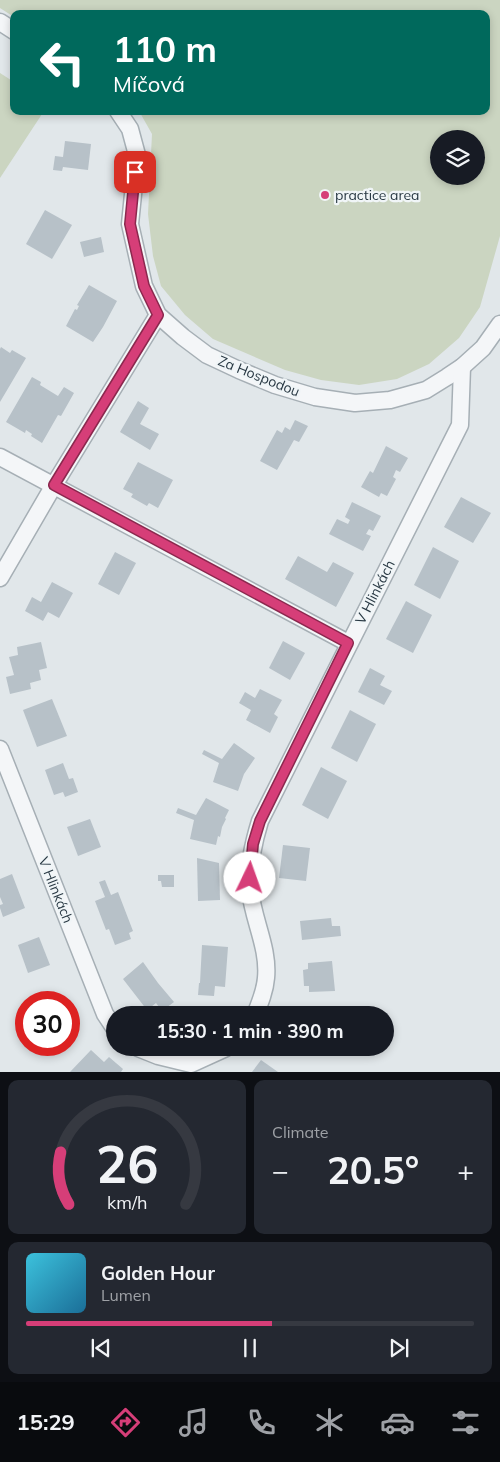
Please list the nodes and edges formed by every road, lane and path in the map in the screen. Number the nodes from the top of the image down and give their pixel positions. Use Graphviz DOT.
graph roads {
  1 [pos="121,115"];
  2 [pos="158,315"];
  3 [pos="500,324"];
  4 [pos="462,366"];
  5 [pos="0,457"];
  6 [pos="54,485"];
  7 [pos="0,578"];
  8 [pos="348,643"];
  9 [pos="0,750"];
  10 [pos="259,1006"];
  11 [pos="106,1016"];
  12 [pos="158,1056"];
  13 [pos="208,1056"];
  1 -- 2 [label="street, Za Hospodou"];
  2 -- 4 [label="street, Za Hospodou"];
  2 -- 6 [label="street"];
  3 -- 4 [label="street, Za Hospodou"];
  4 -- 8 [label="street, V Hlinkách"];
  5 -- 6 [label="street"];
  6 -- 7 [label="street"];
  6 -- 8 [label="street"];
  8 -- 10 [label="street, V Hlinkách"];
  9 -- 11 [label="street, V Hlinkách"];
  12 -- 13 [label="street"];
}
